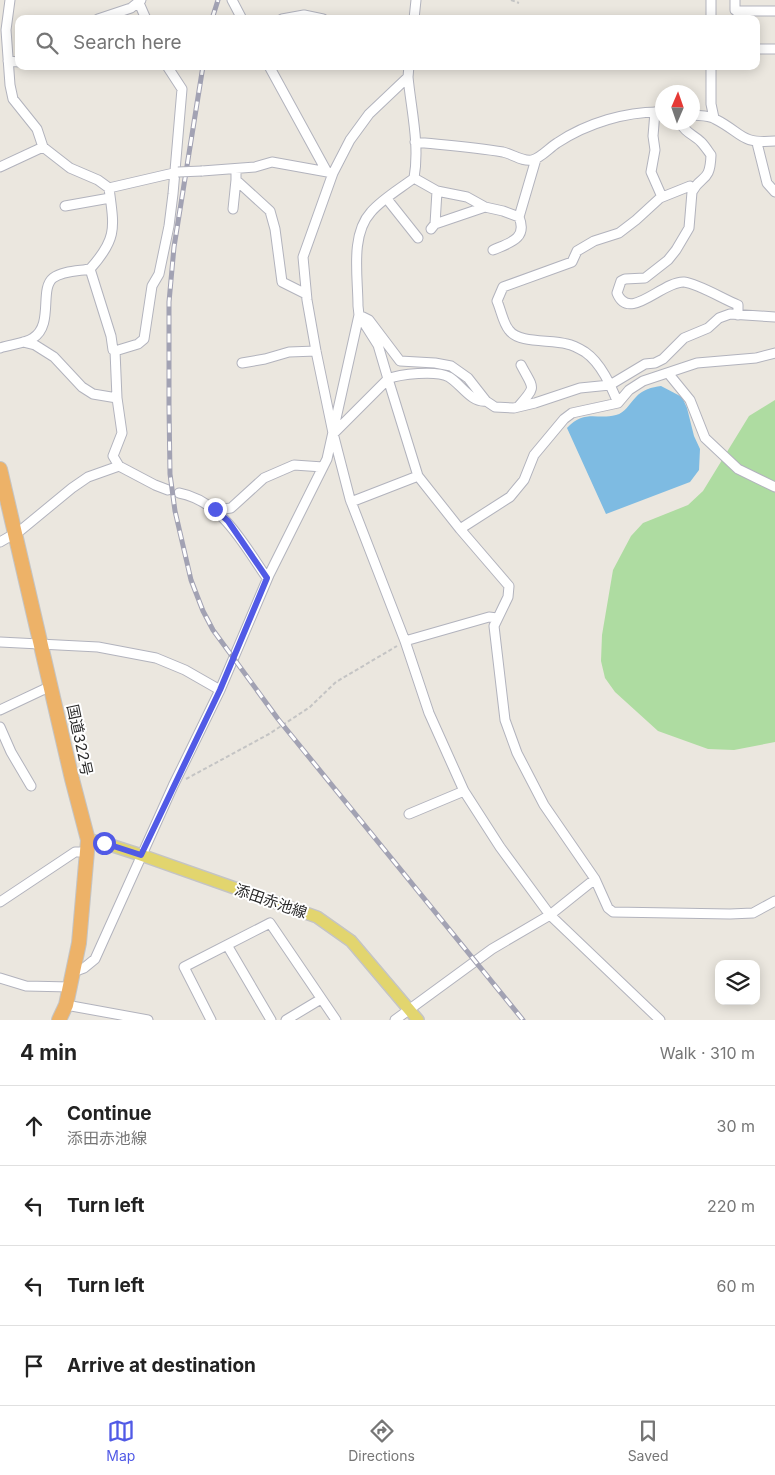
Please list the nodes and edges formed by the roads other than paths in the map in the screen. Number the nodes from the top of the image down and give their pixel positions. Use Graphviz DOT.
graph roads {
  1 [pos="10,0"];
  2 [pos="232,0"];
  3 [pos="416,0"];
  4 [pos="711,0"];
  5 [pos="735,0"];
  6 [pos="140,2"];
  7 [pos="775,11"];
  8 [pos="110,15"];
  9 [pos="145,15"];
  10 [pos="240,15"];
  11 [pos="414,15"];
  12 [pos="711,15"];
  13 [pos="738,15"];
  14 [pos="760,49"];
  15 [pos="775,49"];
  16 [pos="8,61"];
  17 [pos="15,62"];
  18 [pos="170,70"];
  19 [pos="271,70"];
  20 [pos="409,70"];
  21 [pos="711,70"];
  22 [pos="408,77"];
  23 [pos="655,112"];
  24 [pos="700,116"];
  25 [pos="714,118"];
  26 [pos="655,126"];
  27 [pos="683,130"];
  28 [pos="775,141"];
  29 [pos="415,142"];
  30 [pos="757,143"];
  31 [pos="43,147"];
  32 [pos="536,159"];
  33 [pos="0,167"];
  34 [pos="236,169"];
  35 [pos="176,172"];
  36 [pos="330,172"];
  37 [pos="414,178"];
  38 [pos="236,180"];
  39 [pos="109,188"];
  40 [pos="694,189"];
  41 [pos="437,191"];
  42 [pos="775,192"];
  43 [pos="662,197"];
  44 [pos="110,198"];
  45 [pos="387,199"];
  46 [pos="65,206"];
  47 [pos="485,207"];
  48 [pos="233,209"];
  49 [pos="519,217"];
  50 [pos="418,238"];
  51 [pos="493,250"];
  52 [pos="90,269"];
  53 [pos="306,294"];
  54 [pos="360,315"];
  55 [pos="738,315"];
  56 [pos="775,317"];
  57 [pos="21,342"];
  58 [pos="0,348"];
  59 [pos="115,351"];
  60 [pos="316,351"];
  61 [pos="775,353"];
  62 [pos="242,362"];
  63 [pos="521,365"];
  64 [pos="668,373"];
  65 [pos="388,380"];
  66 [pos="610,385"];
  67 [pos="117,398"];
  68 [pos="486,401"];
  69 [pos="618,403"];
  70 [pos="518,407"];
  71 [pos="333,433"];
  72 [pos="119,466"];
  73 [pos="323,467"];
  74 [pos="0,468"];
  75 [pos="418,476"];
  76 [pos="775,488"];
  77 [pos="168,490"];
  78 [pos="179,493"];
  79 [pos="351,502"];
  80 [pos="216,510"];
  81 [pos="460,529"];
  82 [pos="14,533"];
  83 [pos="0,542"];
  84 [pos="267,578"];
  85 [pos="497,618"];
  86 [pos="405,641"];
  87 [pos="0,642"];
  88 [pos="40,644"];
  89 [pos="51,686"];
  90 [pos="220,690"];
  91 [pos="0,710"];
  92 [pos="0,728"];
  93 [pos="31,786"];
  94 [pos="464,791"];
  95 [pos="409,814"];
  96 [pos="87,846"];
  97 [pos="141,855"];
  98 [pos="595,879"];
  99 [pos="775,901"];
  100 [pos="0,902"];
  101 [pos="550,915"];
  102 [pos="227,945"];
  103 [pos="73,972"];
  104 [pos="0,978"];
  105 [pos="70,987"];
  106 [pos="322,999"];
  107 [pos="66,1005"];
  108 [pos="410,1009"];
  109 [pos="290,1019"];
  110 [pos="59,1020"];
  111 [pos="148,1020"];
  112 [pos="211,1020"];
  113 [pos="271,1020"];
  114 [pos="336,1020"];
  115 [pos="395,1020"];
  116 [pos="418,1020"];
  117 [pos="660,1020"];
  1 -- 16 [label="street"];
  2 -- 10 [label="street"];
  3 -- 11 [label="street"];
  4 -- 12 [label="street"];
  5 -- 13 [label="street"];
  6 -- 8 [label="street"];
  6 -- 9 [label="street"];
  7 -- 13 [label="street"];
  14 -- 15 [label="street"];
  16 -- 17 [label="street"];
  16 -- 31 [label="street"];
  18 -- 35 [label="street"];
  19 -- 36 [label="street"];
  20 -- 22 [label="street"];
  21 -- 25 [label="street"];
  22 -- 29 [label="street"];
  22 -- 36 [label="street"];
  23 -- 32 [label="street"];
  24 -- 25 [label="street"];
  25 -- 30 [label="street"];
  26 -- 43 [label="street"];
  27 -- 40 [label="street"];
  28 -- 30 [label="street"];
  29 -- 32 [label="street"];
  29 -- 37 [label="street"];
  30 -- 42 [label="street"];
  31 -- 33 [label="street"];
  31 -- 39 [label="street"];
  32 -- 49 [label="street"];
  34 -- 35 [label="street, bridge"];
  34 -- 36 [label="street"];
  34 -- 38 [label="street"];
  35 -- 39 [label="street"];
  35 -- 59 [label="street"];
  36 -- 53 [label="street"];
  37 -- 41 [label="street"];
  37 -- 45 [label="street"];
  38 -- 48 [label="street"];
  38 -- 53 [label="street"];
  39 -- 44 [label="street"];
  40 -- 43 [label="street"];
  40 -- 55 [label="street"];
  41 -- 47 [label="street"];
  41 -- 47 [label="street"];
  43 -- 66 [label="street"];
  44 -- 46 [label="street"];
  44 -- 52 [label="street"];
  45 -- 50 [label="street"];
  45 -- 54 [label="street"];
  47 -- 49 [label="street"];
  49 -- 51 [label="street"];
  52 -- 57 [label="street"];
  52 -- 59 [label="street"];
  53 -- 60 [label="street"];
  54 -- 65 [label="street"];
  54 -- 68 [label="street"];
  54 -- 71 [label="street"];
  55 -- 56 [label="street"];
  55 -- 66 [label="street"];
  57 -- 58 [label="street"];
  57 -- 67 [label="street"];
  59 -- 67 [label="street"];
  60 -- 62 [label="street"];
  60 -- 71 [label="street"];
  61 -- 64 [label="street"];
  63 -- 70 [label="street"];
  64 -- 69 [label="street"];
  64 -- 76 [label="street"];
  65 -- 68 [label="street"];
  65 -- 71 [label="street"];
  65 -- 75 [label="street"];
  66 -- 69 [label="street"];
  66 -- 70 [label="street"];
  67 -- 72 [label="street"];
  68 -- 70 [label="street"];
  69 -- 81 [label="street"];
  71 -- 73 [label="street"];
  71 -- 79 [label="street"];
  72 -- 77 [label="street"];
  72 -- 82 [label="street"];
  73 -- 80 [label="street"];
  73 -- 84 [label="street"];
  74 -- 82 [label="highway, 国道322号"];
  75 -- 79 [label="street"];
  75 -- 81 [label="street"];
  78 -- 80 [label="street"];
  79 -- 86 [label="street"];
  80 -- 84 [label="street"];
  81 -- 85 [label="street"];
  82 -- 83 [label="street"];
  82 -- 88 [label="highway, 国道322号"];
  84 -- 90 [label="street"];
  85 -- 86 [label="street"];
  85 -- 98 [label="street"];
  86 -- 94 [label="street"];
  87 -- 88 [label="street"];
  88 -- 89 [label="highway, 国道322号"];
  88 -- 90 [label="street"];
  89 -- 91 [label="street"];
  89 -- 96 [label="highway, 国道322号"];
  90 -- 97 [label="street"];
  92 -- 93 [label="street"];
  94 -- 95 [label="street"];
  94 -- 101 [label="street"];
  96 -- 97 [label="main road, 添田赤池線"];
  96 -- 100 [label="street"];
  96 -- 103 [label="highway, 国道322号"];
  97 -- 103 [label="street"];
  97 -- 108 [label="main road, 添田赤池線"];
  98 -- 99 [label="street"];
  98 -- 101 [label="street"];
  101 -- 108 [label="street"];
  101 -- 117 [label="street"];
  102 -- 106 [label="street"];
  102 -- 112 [label="street"];
  102 -- 113 [label="street"];
  103 -- 105 [label="highway, 国道322号"];
  104 -- 105 [label="street"];
  105 -- 107 [label="highway, 国道322号"];
  106 -- 109 [label="street"];
  106 -- 114 [label="street"];
  107 -- 110 [label="highway, 国道322号"];
  107 -- 111 [label="street"];
  108 -- 115 [label="street"];
  108 -- 116 [label="main road, 添田赤池線"];
}
